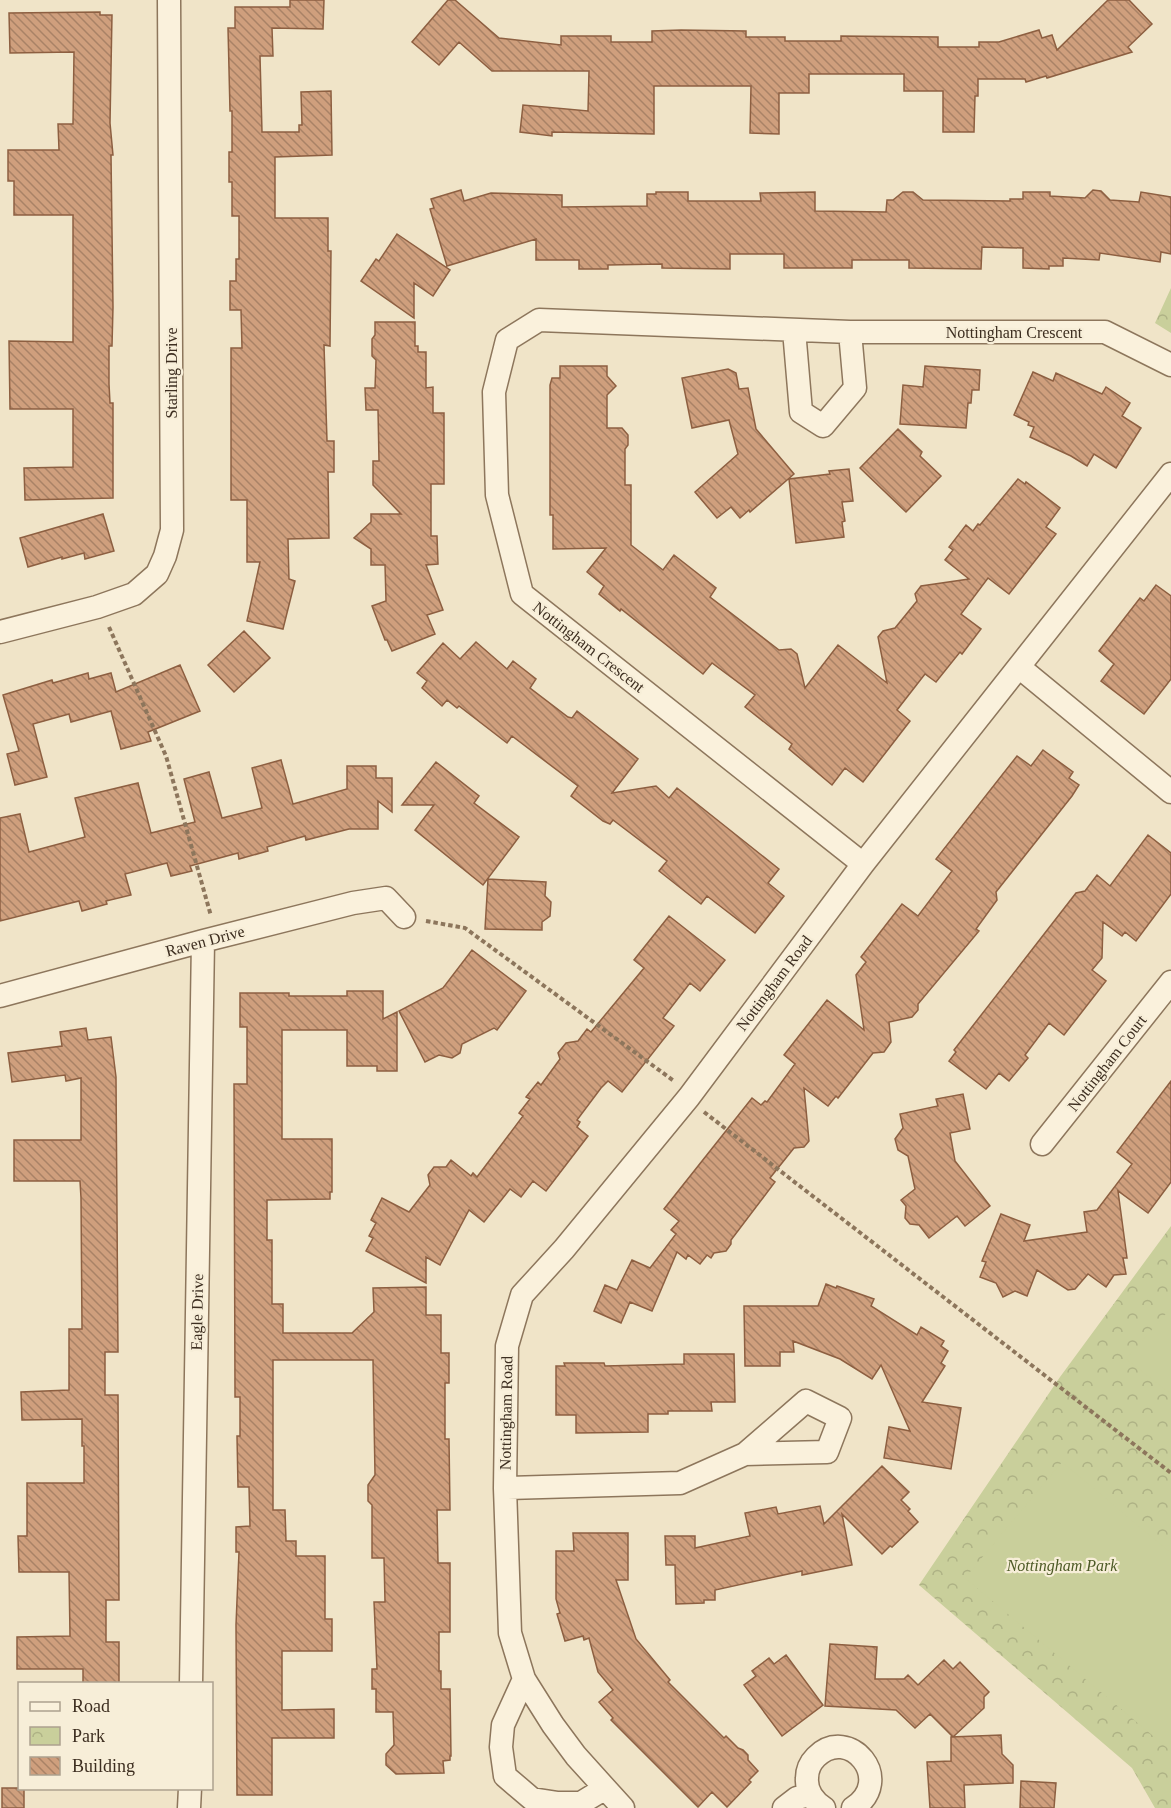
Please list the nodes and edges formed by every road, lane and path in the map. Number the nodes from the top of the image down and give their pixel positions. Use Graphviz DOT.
graph roads {
  1 [pos="169,0"];
  2 [pos="794,330"];
  3 [pos="850,332"];
  4 [pos="1171,365"];
  5 [pos="1171,474"];
  6 [pos="108,623"];
  7 [pos="0,632"];
  8 [pos="1019,667"];
  9 [pos="1171,792"];
  10 [pos="863,864"];
  11 [pos="405,917"];
  12 [pos="212,920"];
  13 [pos="203,941"];
  14 [pos="1171,982"];
  15 [pos="0,996"];
  16 [pos="689,1097"];
  17 [pos="1042,1144"];
  18 [pos="745,1454"];
  19 [pos="1171,1473"];
  20 [pos="505,1488"];
  21 [pos="524,1679"];
  22 [pos="191,1682"];
  23 [pos="604,1789"];
  24 [pos="190,1790"];
  25 [pos="817,1801"];
  26 [pos="189,1808"];
  27 [pos="623,1808"];
  28 [pos="784,1808"];
  29 [pos="854,1808"];
  1 -- 7 [label="street, Starling Drive"];
  2 -- 3 [label="street, Nottingham Crescent"];
  2 -- 3 [label="street"];
  2 -- 10 [label="street, Nottingham Crescent"];
  3 -- 4 [label="street, Nottingham Crescent"];
  5 -- 8 [label="street"];
  6 -- 12 [label="path"];
  8 -- 9 [label="street"];
  8 -- 10 [label="street, Nottingham Road"];
  10 -- 16 [label="street, Nottingham Road"];
  11 -- 13 [label="street, Raven Drive"];
  11 -- 16 [label="path"];
  13 -- 15 [label="street, Raven Drive"];
  13 -- 22 [label="street, Eagle Drive"];
  14 -- 17 [label="street, Nottingham Court"];
  16 -- 19 [label="path"];
  16 -- 20 [label="street, Nottingham Road"];
  18 -- 20 [label="street, Nottingham Road"];
  20 -- 21 [label="street, Nottingham Road"];
  21 -- 23 [label="street, Nottingham Road"];
  21 -- 23 [label="street"];
  23 -- 27 [label="street, Nottingham Road"];
  24 -- 26 [label="street"];
  25 -- 28 [label="street"];
  25 -- 29 [label="street"];
}
